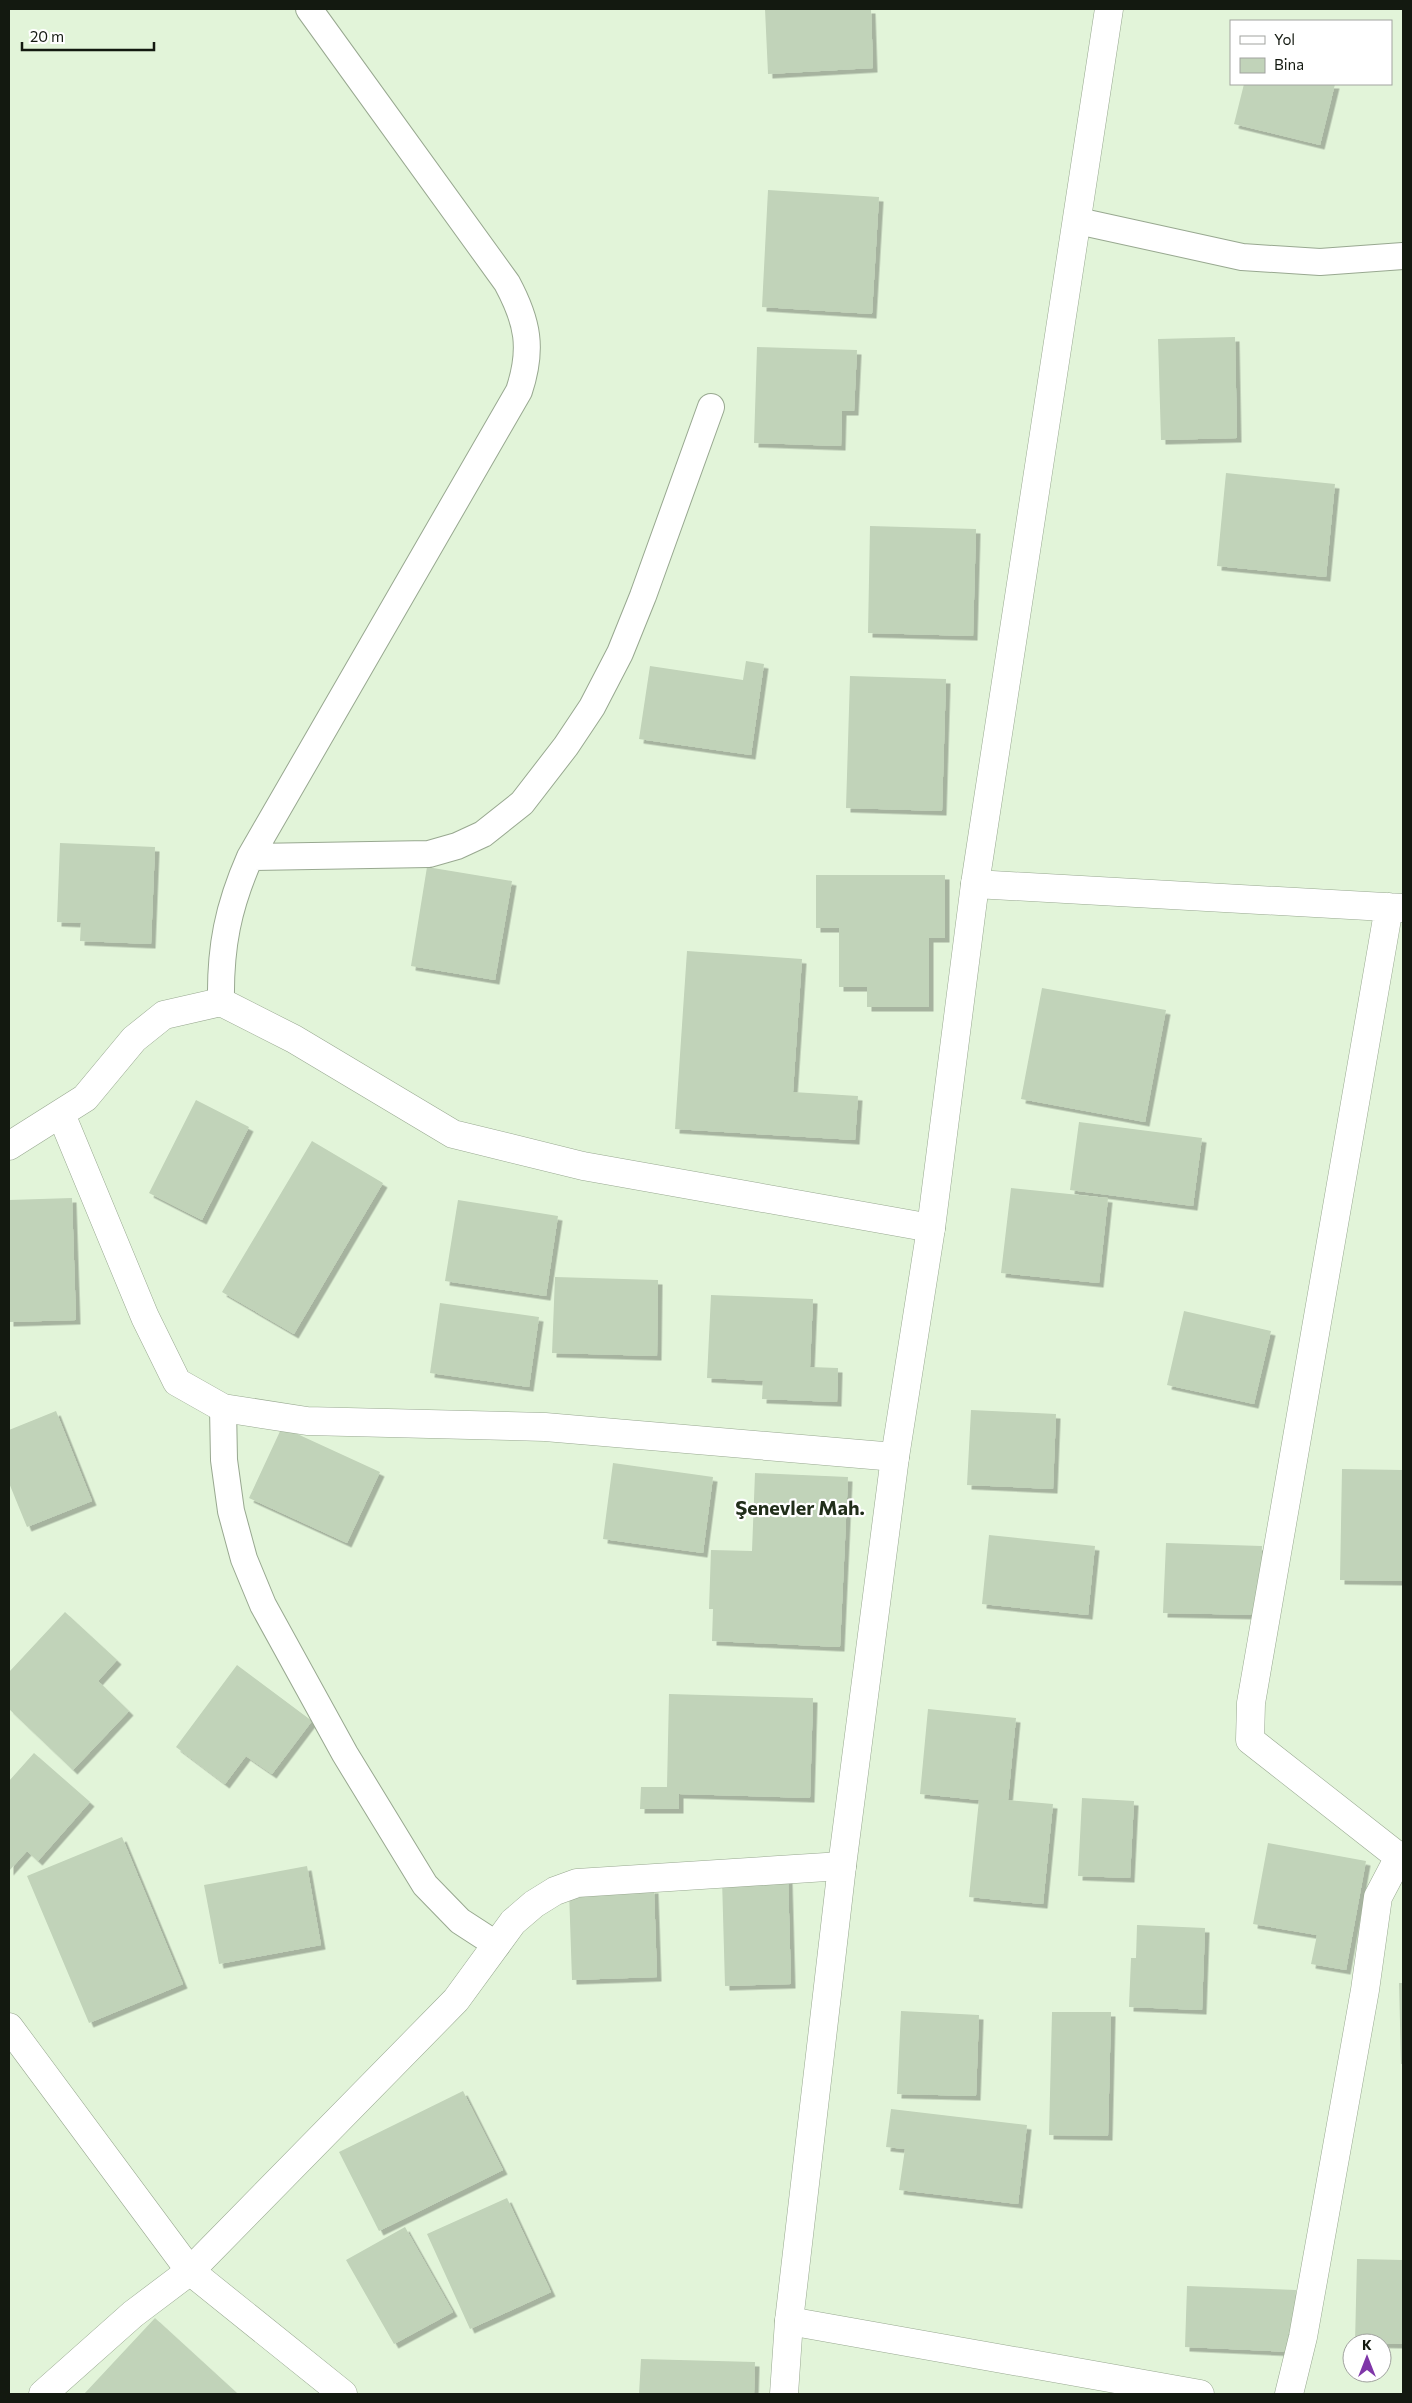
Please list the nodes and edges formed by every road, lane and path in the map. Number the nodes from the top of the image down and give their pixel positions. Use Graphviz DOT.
graph roads {
  1 [pos="309,9"];
  2 [pos="1109,9"];
  3 [pos="1078,221"];
  4 [pos="1403,256"];
  5 [pos="711,407"];
  6 [pos="250,857"];
  7 [pos="975,884"];
  8 [pos="1396,908"];
  9 [pos="221,1002"];
  10 [pos="61,1114"];
  11 [pos="9,1146"];
  12 [pos="931,1228"];
  13 [pos="223,1408"];
  14 [pos="895,1457"];
  15 [pos="1401,1856"];
  16 [pos="842,1866"];
  17 [pos="497,1945"];
  18 [pos="9,2027"];
  19 [pos="190,2271"];
  20 [pos="789,2321"];
  21 [pos="43,2394"];
  22 [pos="343,2394"];
  23 [pos="784,2394"];
  24 [pos="1200,2394"];
  25 [pos="1289,2394"];
  1 -- 6 [label="lane"];
  2 -- 3 [label="street"];
  3 -- 4 [label="lane"];
  3 -- 7 [label="street"];
  5 -- 6 [label="lane"];
  6 -- 9 [label="lane"];
  7 -- 8 [label="street"];
  7 -- 12 [label="street"];
  8 -- 15 [label="street"];
  9 -- 10 [label="street"];
  9 -- 12 [label="street"];
  10 -- 11 [label="street"];
  10 -- 13 [label="street"];
  12 -- 14 [label="street"];
  13 -- 14 [label="street"];
  13 -- 17 [label="lane"];
  14 -- 16 [label="street"];
  15 -- 25 [label="street"];
  16 -- 17 [label="street"];
  16 -- 20 [label="street"];
  17 -- 19 [label="street"];
  18 -- 19 [label="street"];
  19 -- 21 [label="street"];
  19 -- 22 [label="street"];
  20 -- 23 [label="street"];
  20 -- 24 [label="street"];
}
